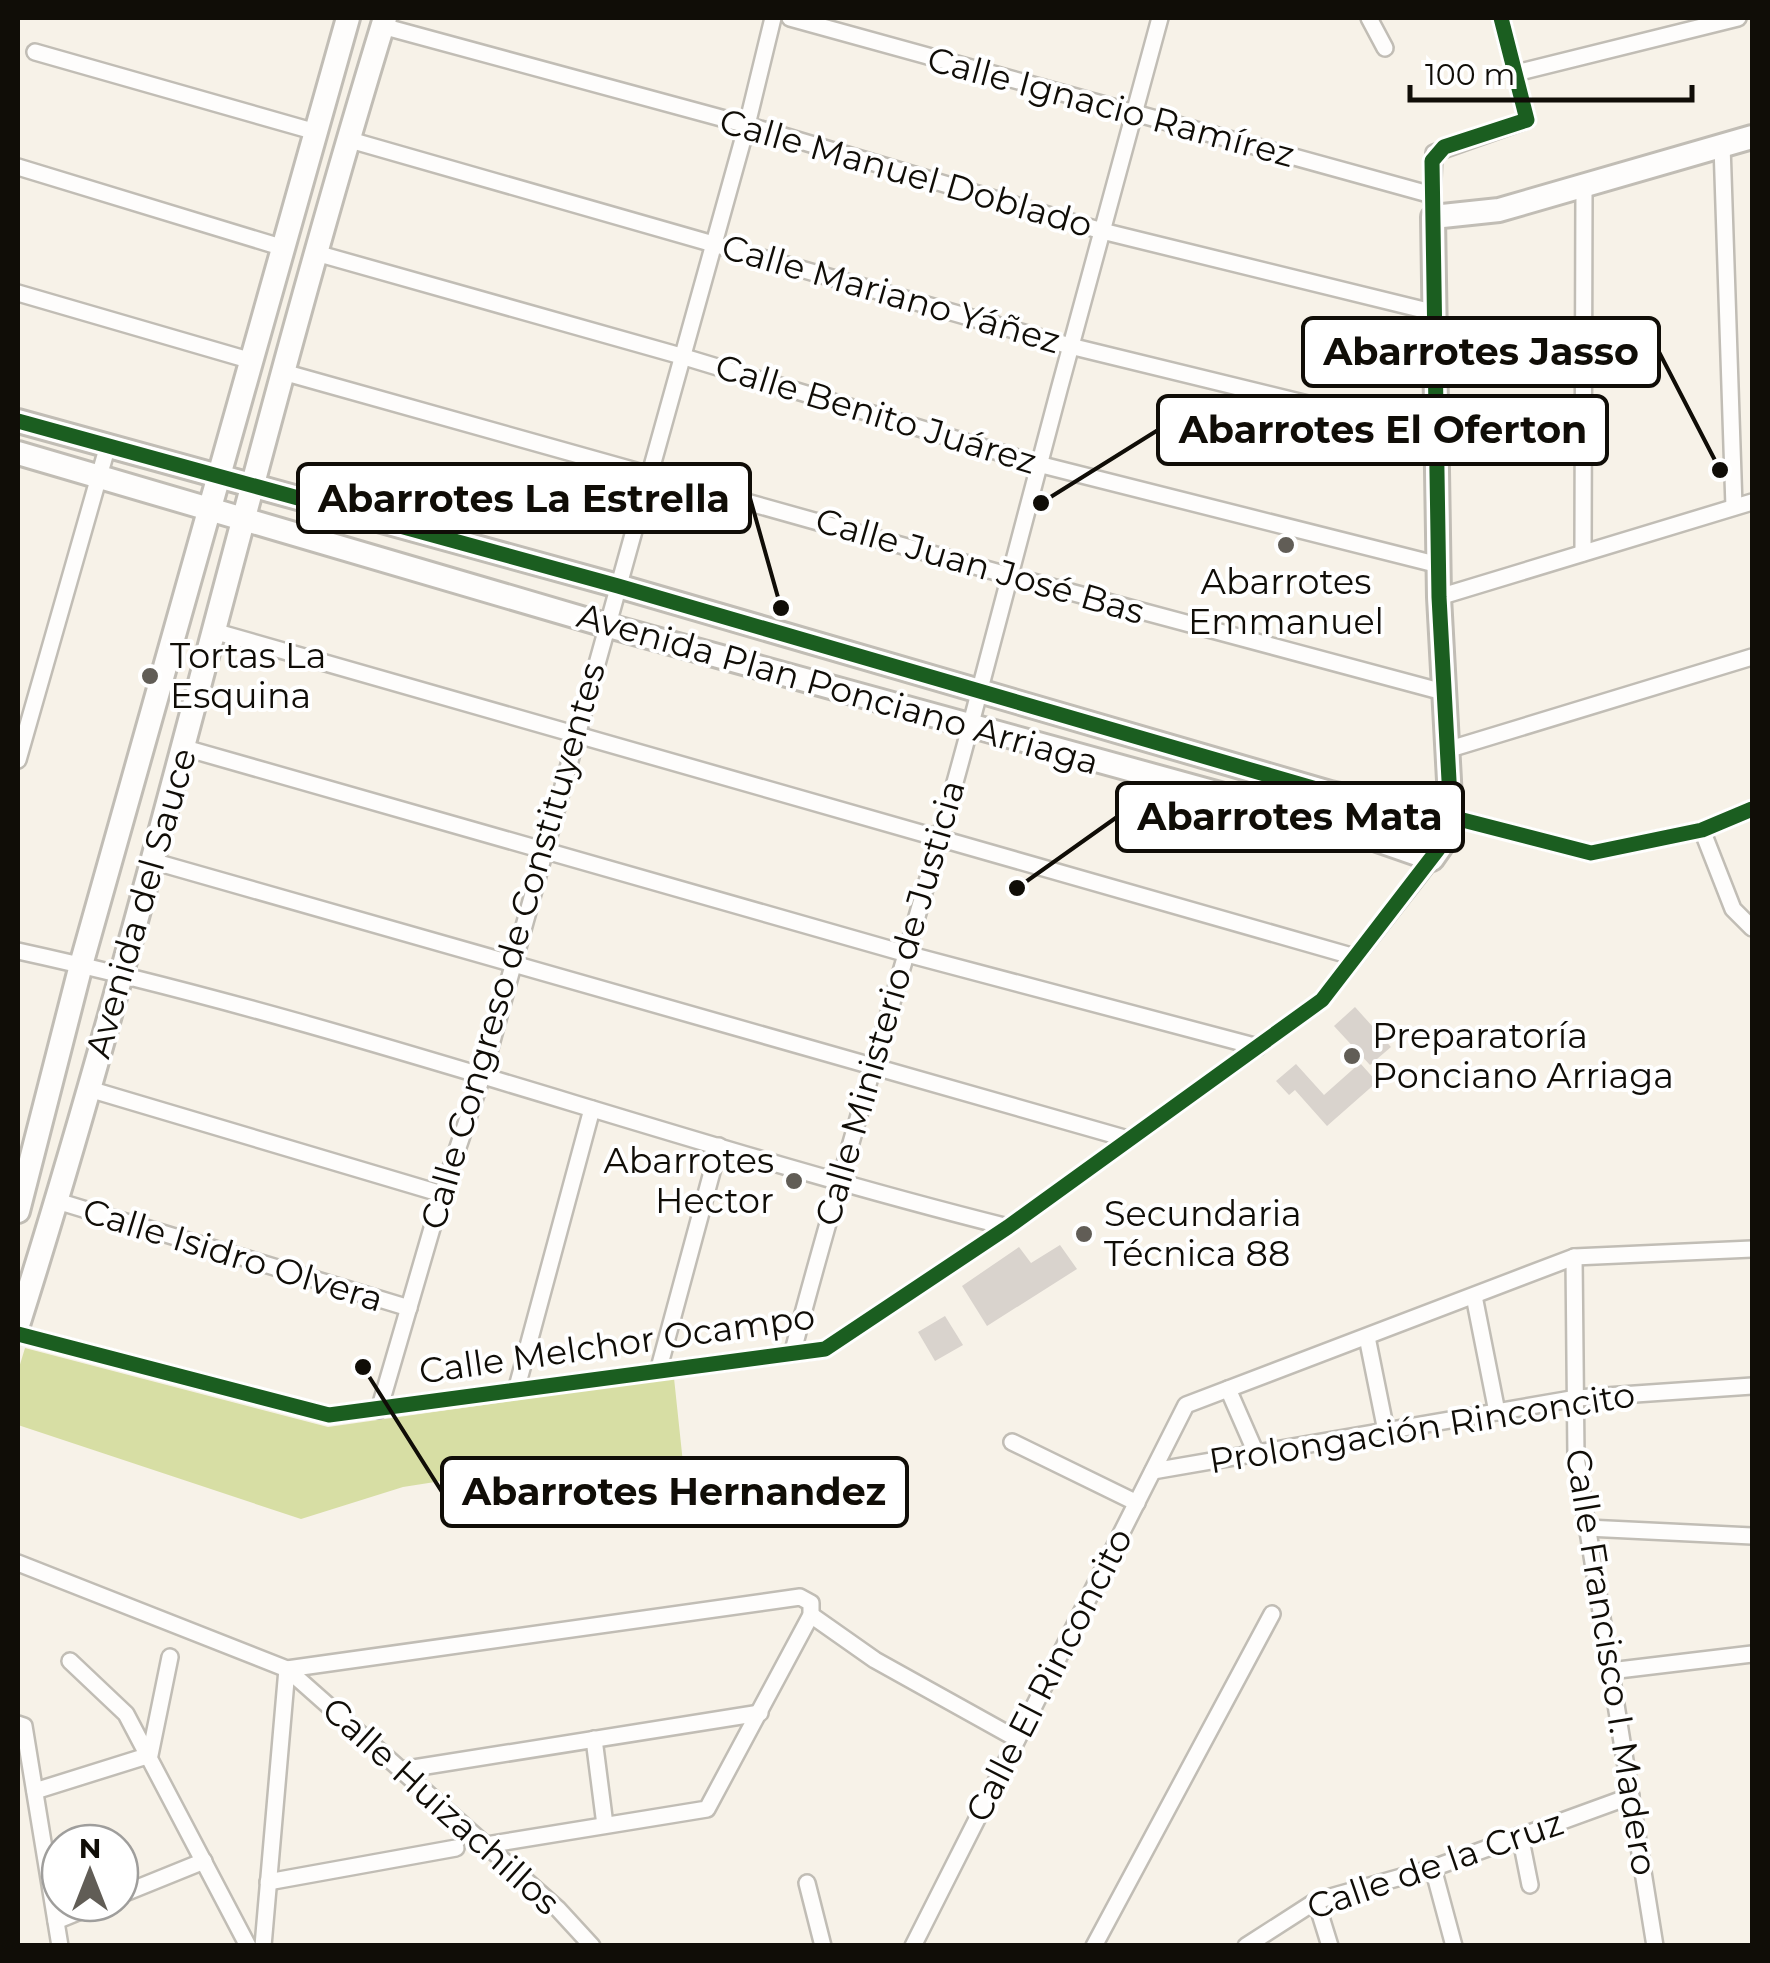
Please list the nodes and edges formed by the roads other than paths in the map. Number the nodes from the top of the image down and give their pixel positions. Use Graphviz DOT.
graph roads {
  1 [pos="348,18"];
  2 [pos="773,18"];
  3 [pos="790,18"];
  4 [pos="1160,18"];
  5 [pos="1370,18"];
  6 [pos="1500,18"];
  7 [pos="1738,18"];
  8 [pos="384,22"];
  9 [pos="1385,48"];
  10 [pos="34,52"];
  11 [pos="1516,73"];
  12 [pos="1133,115"];
  13 [pos="747,125"];
  14 [pos="316,132"];
  15 [pos="1752,136"];
  16 [pos="350,140"];
  17 [pos="1722,145"];
  18 [pos="18,167"];
  19 [pos="1584,186"];
  20 [pos="1432,206"];
  21 [pos="1102,230"];
  22 [pos="712,242"];
  23 [pos="284,248"];
  24 [pos="316,253"];
  25 [pos="18,292"];
  26 [pos="1432,312"];
  27 [pos="1070,346"];
  28 [pos="681,356"];
  29 [pos="252,361"];
  30 [pos="283,372"];
  31 [pos="18,421"];
  32 [pos="1435,435"];
  33 [pos="108,445"];
  34 [pos="18,453"];
  35 [pos="1038,464"];
  36 [pos="218,473"];
  37 [pos="647,473"];
  38 [pos="99,478"];
  39 [pos="253,484"];
  40 [pos="1752,502"];
  41 [pos="209,508"];
  42 [pos="1734,508"];
  43 [pos="244,519"];
  44 [pos="1583,553"];
  45 [pos="1438,564"];
  46 [pos="1007,575"];
  47 [pos="618,586"];
  48 [pos="1440,597"];
  49 [pos="605,624"];
  50 [pos="217,632"];
  51 [pos="1752,657"];
  52 [pos="980,690"];
  53 [pos="1447,693"];
  54 [pos="970,726"];
  55 [pos="578,734"];
  56 [pos="184,748"];
  57 [pos="1450,748"];
  58 [pos="18,760"];
  59 [pos="1330,792"];
  60 [pos="1752,810"];
  61 [pos="1452,817"];
  62 [pos="1340,828"];
  63 [pos="1702,830"];
  64 [pos="938,840"];
  65 [pos="546,848"];
  66 [pos="1432,859"];
  67 [pos="152,861"];
  68 [pos="1752,928"];
  69 [pos="18,951"];
  70 [pos="907,954"];
  71 [pos="1355,957"];
  72 [pos="514,964"];
  73 [pos="81,965"];
  74 [pos="120,975"];
  75 [pos="1258,1046"];
  76 [pos="870,1066"];
  77 [pos="482,1077"];
  78 [pos="89,1088"];
  79 [pos="592,1109"];
  80 [pos="1128,1139"];
  81 [pos="719,1146"];
  82 [pos="836,1184"];
  83 [pos="442,1194"];
  84 [pos="57,1201"];
  85 [pos="18,1211"];
  86 [pos="1008,1228"];
  87 [pos="1752,1249"];
  88 [pos="1574,1257"];
  89 [pos="1474,1296"];
  90 [pos="409,1308"];
  91 [pos="18,1325"];
  92 [pos="18,1334"];
  93 [pos="1366,1337"];
  94 [pos="793,1351"];
  95 [pos="658,1368"];
  96 [pos="1752,1386"];
  97 [pos="517,1387"];
  98 [pos="1228,1390"];
  99 [pos="1576,1398"];
  100 [pos="379,1410"];
  101 [pos="1497,1412"];
  102 [pos="1386,1431"];
  103 [pos="1012,1442"];
  104 [pos="1256,1453"];
  105 [pos="1152,1471"];
  106 [pos="1136,1503"];
  107 [pos="1587,1528"];
  108 [pos="1752,1536"];
  109 [pos="18,1564"];
  110 [pos="1272,1614"];
  111 [pos="812,1615"];
  112 [pos="1752,1654"];
  113 [pos="170,1657"];
  114 [pos="70,1661"];
  115 [pos="287,1669"];
  116 [pos="1610,1671"];
  117 [pos="760,1713"];
  118 [pos="18,1724"];
  119 [pos="594,1739"];
  120 [pos="1017,1739"];
  121 [pos="150,1756"];
  122 [pos="401,1770"];
  123 [pos="34,1791"];
  124 [pos="1630,1796"];
  125 [pos="605,1825"];
  126 [pos="40,1826"];
  127 [pos="1520,1835"];
  128 [pos="486,1845"];
  129 [pos="456,1848"];
  130 [pos="204,1861"];
  131 [pos="1433,1868"];
  132 [pos="268,1882"];
  133 [pos="807,1883"];
  134 [pos="1530,1885"];
  135 [pos="140,1887"];
  136 [pos="1316,1900"];
  137 [pos="248,1946"];
  138 [pos="263,1946"];
  139 [pos="592,1946"];
  140 [pos="823,1946"];
  141 [pos="913,1946"];
  142 [pos="1094,1946"];
  143 [pos="1246,1946"];
  144 [pos="1330,1946"];
  145 [pos="1454,1946"];
  146 [pos="1655,1946"];
  1 -- 14 [label="street, Avenida del Sauce"];
  2 -- 13 [label="street, Calle Congreso de Constituyentes"];
  3 -- 12 [label="street, Calle Ignacio Ramírez"];
  4 -- 12 [label="street, Calle Ministerio de Justicia"];
  5 -- 9 [label="street"];
  6 -- 11 [label="street"];
  7 -- 11 [label="street"];
  8 -- 13 [label="street, Calle Manuel Doblado"];
  8 -- 16 [label="street, Avenida del Sauce"];
  10 -- 14 [label="street"];
  11 -- 20 [label="street"];
  12 -- 20 [label="street, Calle Ignacio Ramírez"];
  12 -- 21 [label="street, Calle Ministerio de Justicia"];
  13 -- 21 [label="street, Calle Manuel Doblado"];
  13 -- 22 [label="street, Calle Congreso de Constituyentes"];
  14 -- 23 [label="street, Avenida del Sauce"];
  15 -- 17 [label="street, Calle Ignacio Ramírez"];
  16 -- 22 [label="street, Calle Mariano Yáñez"];
  16 -- 24 [label="street, Avenida del Sauce"];
  17 -- 19 [label="street, Calle Ignacio Ramírez"];
  17 -- 42 [label="street"];
  18 -- 23 [label="street"];
  19 -- 20 [label="street, Calle Ignacio Ramírez"];
  19 -- 44 [label="street"];
  20 -- 26 [label="street"];
  21 -- 26 [label="street, Calle Manuel Doblado"];
  21 -- 27 [label="street, Calle Ministerio de Justicia"];
  22 -- 27 [label="street, Calle Mariano Yáñez"];
  22 -- 28 [label="street, Calle Congreso de Constituyentes"];
  23 -- 29 [label="street, Avenida del Sauce"];
  24 -- 28 [label="street, Calle Benito Juárez"];
  24 -- 30 [label="street, Avenida del Sauce"];
  25 -- 29 [label="street"];
  26 -- 32 [label="street"];
  27 -- 32 [label="street, Calle Mariano Yáñez"];
  27 -- 35 [label="street, Calle Ministerio de Justicia"];
  28 -- 35 [label="street, Calle Benito Juárez"];
  28 -- 37 [label="street, Calle Congreso de Constituyentes"];
  29 -- 36 [label="street, Avenida del Sauce"];
  30 -- 37 [label="street, Calle Juan José Bas"];
  30 -- 39 [label="street, Avenida del Sauce"];
  31 -- 33 [label="street, Avenida Plan Ponciano Arriaga"];
  32 -- 45 [label="street"];
  33 -- 36 [label="street, Avenida Plan Ponciano Arriaga"];
  33 -- 38 [label="street"];
  34 -- 38 [label="street, Avenida Plan Ponciano Arriaga"];
  35 -- 45 [label="street, Calle Benito Juárez"];
  35 -- 46 [label="street, Calle Ministerio de Justicia"];
  36 -- 39 [label="street, Avenida Plan Ponciano Arriaga"];
  36 -- 41 [label="street, Avenida del Sauce"];
  37 -- 46 [label="street, Calle Juan José Bas"];
  37 -- 47 [label="street, Calle Congreso de Constituyentes"];
  38 -- 41 [label="street, Avenida Plan Ponciano Arriaga"];
  38 -- 58 [label="street"];
  39 -- 43 [label="street, Avenida del Sauce"];
  39 -- 47 [label="street, Avenida Plan Ponciano Arriaga"];
  40 -- 42 [label="street"];
  41 -- 43 [label="street, Avenida Plan Ponciano Arriaga"];
  41 -- 73 [label="street, Avenida del Sauce"];
  42 -- 44 [label="street"];
  43 -- 49 [label="street, Avenida Plan Ponciano Arriaga"];
  43 -- 50 [label="street, Avenida del Sauce"];
  44 -- 48 [label="street"];
  45 -- 48 [label="street"];
  46 -- 52 [label="street, Calle Ministerio de Justicia"];
  46 -- 53 [label="street, Calle Juan José Bas"];
  47 -- 49 [label="street, Calle Congreso de Constituyentes"];
  47 -- 52 [label="street, Avenida Plan Ponciano Arriaga"];
  48 -- 53 [label="street"];
  49 -- 54 [label="street, Avenida Plan Ponciano Arriaga"];
  49 -- 55 [label="street, Calle Congreso de Constituyentes"];
  50 -- 55 [label="street"];
  50 -- 56 [label="street, Avenida del Sauce"];
  51 -- 57 [label="street"];
  52 -- 54 [label="street, Calle Ministerio de Justicia"];
  52 -- 59 [label="street, Avenida Plan Ponciano Arriaga"];
  53 -- 57 [label="street"];
  54 -- 62 [label="street, Avenida Plan Ponciano Arriaga"];
  54 -- 64 [label="street, Calle Ministerio de Justicia"];
  55 -- 64 [label="street"];
  55 -- 65 [label="street, Calle Congreso de Constituyentes"];
  56 -- 65 [label="street"];
  56 -- 67 [label="street, Avenida del Sauce"];
  57 -- 61 [label="street"];
  59 -- 61 [label="street, Avenida Plan Ponciano Arriaga"];
  59 -- 62 [label="street"];
  60 -- 63 [label="street"];
  61 -- 63 [label="street"];
  61 -- 66 [label="street, Calle Melchor Ocampo"];
  62 -- 66 [label="street, Avenida Plan Ponciano Arriaga"];
  63 -- 68 [label="street"];
  64 -- 70 [label="street, Calle Ministerio de Justicia"];
  64 -- 71 [label="street"];
  65 -- 70 [label="street"];
  65 -- 72 [label="street, Calle Congreso de Constituyentes"];
  66 -- 71 [label="street, Calle Melchor Ocampo"];
  67 -- 72 [label="street"];
  67 -- 74 [label="street, Avenida del Sauce"];
  69 -- 73 [label="street"];
  70 -- 75 [label="street"];
  70 -- 76 [label="street, Calle Ministerio de Justicia"];
  71 -- 75 [label="street, Calle Melchor Ocampo"];
  72 -- 76 [label="street"];
  72 -- 77 [label="street, Calle Congreso de Constituyentes"];
  73 -- 74 [label="street"];
  73 -- 85 [label="street, Avenida del Sauce"];
  74 -- 77 [label="street"];
  74 -- 78 [label="street, Avenida del Sauce"];
  75 -- 80 [label="street, Calle Melchor Ocampo"];
  76 -- 80 [label="street"];
  76 -- 82 [label="street, Calle Ministerio de Justicia"];
  77 -- 79 [label="street"];
  77 -- 83 [label="street, Calle Congreso de Constituyentes"];
  78 -- 83 [label="street"];
  78 -- 84 [label="street, Avenida del Sauce"];
  79 -- 81 [label="street"];
  79 -- 97 [label="street"];
  80 -- 86 [label="street, Calle Melchor Ocampo"];
  81 -- 82 [label="street"];
  81 -- 95 [label="street"];
  82 -- 86 [label="street"];
  82 -- 94 [label="street, Calle Ministerio de Justicia"];
  83 -- 90 [label="street, Calle Congreso de Constituyentes"];
  84 -- 90 [label="street, Calle Isidro Olvera"];
  84 -- 91 [label="street, Avenida del Sauce"];
  86 -- 94 [label="street, Calle Melchor Ocampo"];
  87 -- 88 [label="street"];
  88 -- 89 [label="street"];
  88 -- 99 [label="street, Calle Francisco I. Madero"];
  89 -- 93 [label="street"];
  89 -- 101 [label="street"];
  90 -- 100 [label="street, Calle Congreso de Constituyentes"];
  92 -- 100 [label="street, Calle Melchor Ocampo"];
  93 -- 98 [label="street"];
  93 -- 102 [label="street"];
  94 -- 95 [label="street, Calle Melchor Ocampo"];
  95 -- 97 [label="street, Calle Melchor Ocampo"];
  96 -- 99 [label="street, Prolongación Rinconcito"];
  97 -- 100 [label="street, Calle Melchor Ocampo"];
  98 -- 104 [label="street"];
  98 -- 105 [label="street, Calle El Rinconcito"];
  99 -- 101 [label="street, Prolongación Rinconcito"];
  99 -- 107 [label="street, Calle Francisco I. Madero"];
  101 -- 102 [label="street, Prolongación Rinconcito"];
  102 -- 104 [label="street, Prolongación Rinconcito"];
  103 -- 106 [label="street"];
  104 -- 105 [label="street, Prolongación Rinconcito"];
  105 -- 106 [label="street, Calle El Rinconcito"];
  106 -- 120 [label="street, Calle El Rinconcito"];
  107 -- 108 [label="street"];
  107 -- 116 [label="street, Calle Francisco I. Madero"];
  109 -- 115 [label="street"];
  110 -- 142 [label="street"];
  111 -- 115 [label="street"];
  111 -- 117 [label="street"];
  111 -- 120 [label="street"];
  112 -- 116 [label="street"];
  113 -- 121 [label="street"];
  114 -- 121 [label="street"];
  115 -- 122 [label="street, Calle Huizachillos"];
  115 -- 132 [label="street"];
  116 -- 124 [label="street, Calle Francisco I. Madero"];
  117 -- 119 [label="street"];
  117 -- 125 [label="street"];
  118 -- 123 [label="street"];
  119 -- 122 [label="street"];
  119 -- 125 [label="street"];
  120 -- 141 [label="street, Calle El Rinconcito"];
  121 -- 123 [label="street"];
  121 -- 130 [label="street"];
  122 -- 128 [label="street, Calle Huizachillos"];
  123 -- 126 [label="street"];
  124 -- 127 [label="street, Calle de la Cruz"];
  124 -- 146 [label="street, Calle Francisco I. Madero"];
  125 -- 128 [label="street"];
  127 -- 131 [label="street, Calle de la Cruz"];
  127 -- 134 [label="street"];
  128 -- 139 [label="street, Calle Huizachillos"];
  129 -- 132 [label="street"];
  130 -- 135 [label="street"];
  130 -- 137 [label="street"];
  131 -- 136 [label="street, Calle de la Cruz"];
  131 -- 145 [label="street"];
  132 -- 138 [label="street"];
  133 -- 140 [label="street"];
  136 -- 143 [label="street, Calle de la Cruz"];
  136 -- 144 [label="street"];
}
